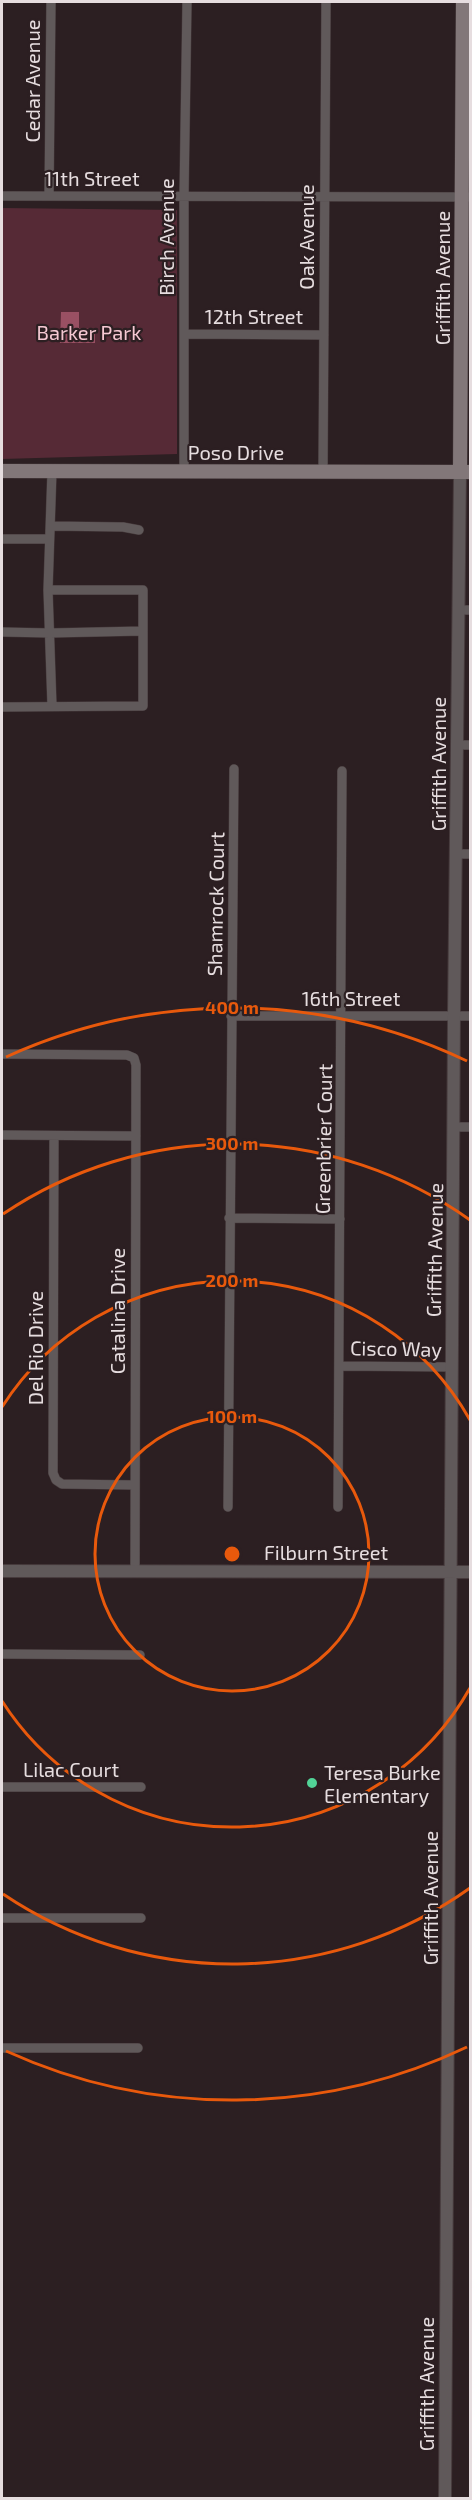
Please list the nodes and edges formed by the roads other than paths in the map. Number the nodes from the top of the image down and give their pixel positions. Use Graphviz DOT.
graph roads {
  1 [pos="51,2"];
  2 [pos="187,2"];
  3 [pos="326,2"];
  4 [pos="463,2"];
  5 [pos="467,60"];
  6 [pos="2,196"];
  7 [pos="50,196"];
  8 [pos="184,196"];
  9 [pos="325,197"];
  10 [pos="466,197"];
  11 [pos="466,331"];
  12 [pos="184,334"];
  13 [pos="324,335"];
  14 [pos="2,471"];
  15 [pos="52,471"];
  16 [pos="184,472"];
  17 [pos="323,472"];
  18 [pos="465,472"];
  19 [pos="51,526"];
  20 [pos="139,530"];
  21 [pos="2,539"];
  22 [pos="49,539"];
  23 [pos="48,590"];
  24 [pos="465,610"];
  25 [pos="143,631"];
  26 [pos="2,632"];
  27 [pos="50,633"];
  28 [pos="52,706"];
  29 [pos="2,707"];
  30 [pos="464,745"];
  31 [pos="234,770"];
  32 [pos="342,771"];
  33 [pos="457,854"];
  34 [pos="471,854"];
  35 [pos="231,1016"];
  36 [pos="342,1016"];
  37 [pos="471,1016"];
  38 [pos="454,1017"];
  39 [pos="2,1054"];
  40 [pos="455,1126"];
  41 [pos="471,1126"];
  42 [pos="2,1135"];
  43 [pos="54,1136"];
  44 [pos="136,1136"];
  45 [pos="229,1218"];
  46 [pos="340,1218"];
  47 [pos="339,1366"];
  48 [pos="452,1367"];
  49 [pos="135,1485"];
  50 [pos="228,1507"];
  51 [pos="338,1507"];
  52 [pos="2,1571"];
  53 [pos="135,1571"];
  54 [pos="452,1572"];
  55 [pos="471,1572"];
  56 [pos="2,1654"];
  57 [pos="140,1655"];
  58 [pos="2,1787"];
  59 [pos="141,1787"];
  60 [pos="2,1918"];
  61 [pos="141,1918"];
  62 [pos="2,2048"];
  63 [pos="138,2048"];
  64 [pos="445,2499"];
  1 -- 7 [label="street, Cedar Avenue"];
  2 -- 8 [label="street, Birch Avenue"];
  3 -- 9 [label="street, Oak Avenue"];
  4 -- 5 [label="main road, Griffith Avenue"];
  5 -- 10 [label="main road, Griffith Avenue"];
  6 -- 7 [label="street, 11th Street"];
  7 -- 8 [label="street, 11th Street"];
  8 -- 9 [label="street, 11th Street"];
  8 -- 12 [label="street, Birch Avenue"];
  9 -- 10 [label="street, 11th Street"];
  9 -- 13 [label="street, Oak Avenue"];
  10 -- 11 [label="main road, Griffith Avenue"];
  11 -- 18 [label="main road, Griffith Avenue"];
  12 -- 13 [label="street, 12th Street"];
  12 -- 16 [label="street, Birch Avenue"];
  13 -- 17 [label="street, Oak Avenue"];
  14 -- 15 [label="main road, Poso Drive"];
  15 -- 16 [label="main road, Poso Drive"];
  15 -- 19 [label="street"];
  16 -- 17 [label="main road, Poso Drive"];
  17 -- 18 [label="main road, Poso Drive"];
  18 -- 24 [label="street, Griffith Avenue"];
  19 -- 20 [label="street"];
  19 -- 22 [label="street"];
  21 -- 22 [label="street"];
  22 -- 23 [label="street"];
  23 -- 25 [label="street"];
  23 -- 27 [label="street"];
  24 -- 30 [label="street, Griffith Avenue"];
  25 -- 27 [label="street"];
  25 -- 28 [label="street"];
  26 -- 27 [label="street"];
  27 -- 28 [label="street"];
  28 -- 29 [label="street"];
  30 -- 33 [label="street, Griffith Avenue"];
  31 -- 35 [label="street, Shamrock Court"];
  32 -- 36 [label="street, Greenbrier Court"];
  33 -- 34 [label="street"];
  33 -- 38 [label="street, Griffith Avenue"];
  35 -- 36 [label="street, 16th Street"];
  35 -- 45 [label="street, Shamrock Court"];
  36 -- 38 [label="street, 16th Street"];
  36 -- 46 [label="street, Greenbrier Court"];
  37 -- 38 [label="street, 16th Street"];
  38 -- 40 [label="street, Griffith Avenue"];
  39 -- 44 [label="street, Catalina Drive"];
  40 -- 41 [label="street"];
  40 -- 48 [label="street, Griffith Avenue"];
  42 -- 43 [label="street"];
  43 -- 44 [label="street"];
  43 -- 49 [label="street, Del Rio Drive"];
  44 -- 49 [label="street, Catalina Drive"];
  45 -- 46 [label="street"];
  45 -- 50 [label="street, Shamrock Court"];
  46 -- 47 [label="street, Greenbrier Court"];
  47 -- 48 [label="street, Cisco Way"];
  47 -- 51 [label="street, Greenbrier Court"];
  48 -- 54 [label="street, Griffith Avenue"];
  49 -- 53 [label="street, Catalina Drive"];
  52 -- 53 [label="street, Filburn Street"];
  53 -- 54 [label="street, Filburn Street"];
  54 -- 55 [label="street, Filburn Street"];
  54 -- 64 [label="street, Griffith Avenue"];
  56 -- 57 [label="street"];
  58 -- 59 [label="street, Lilac Court"];
  60 -- 61 [label="street"];
  62 -- 63 [label="street"];
}
